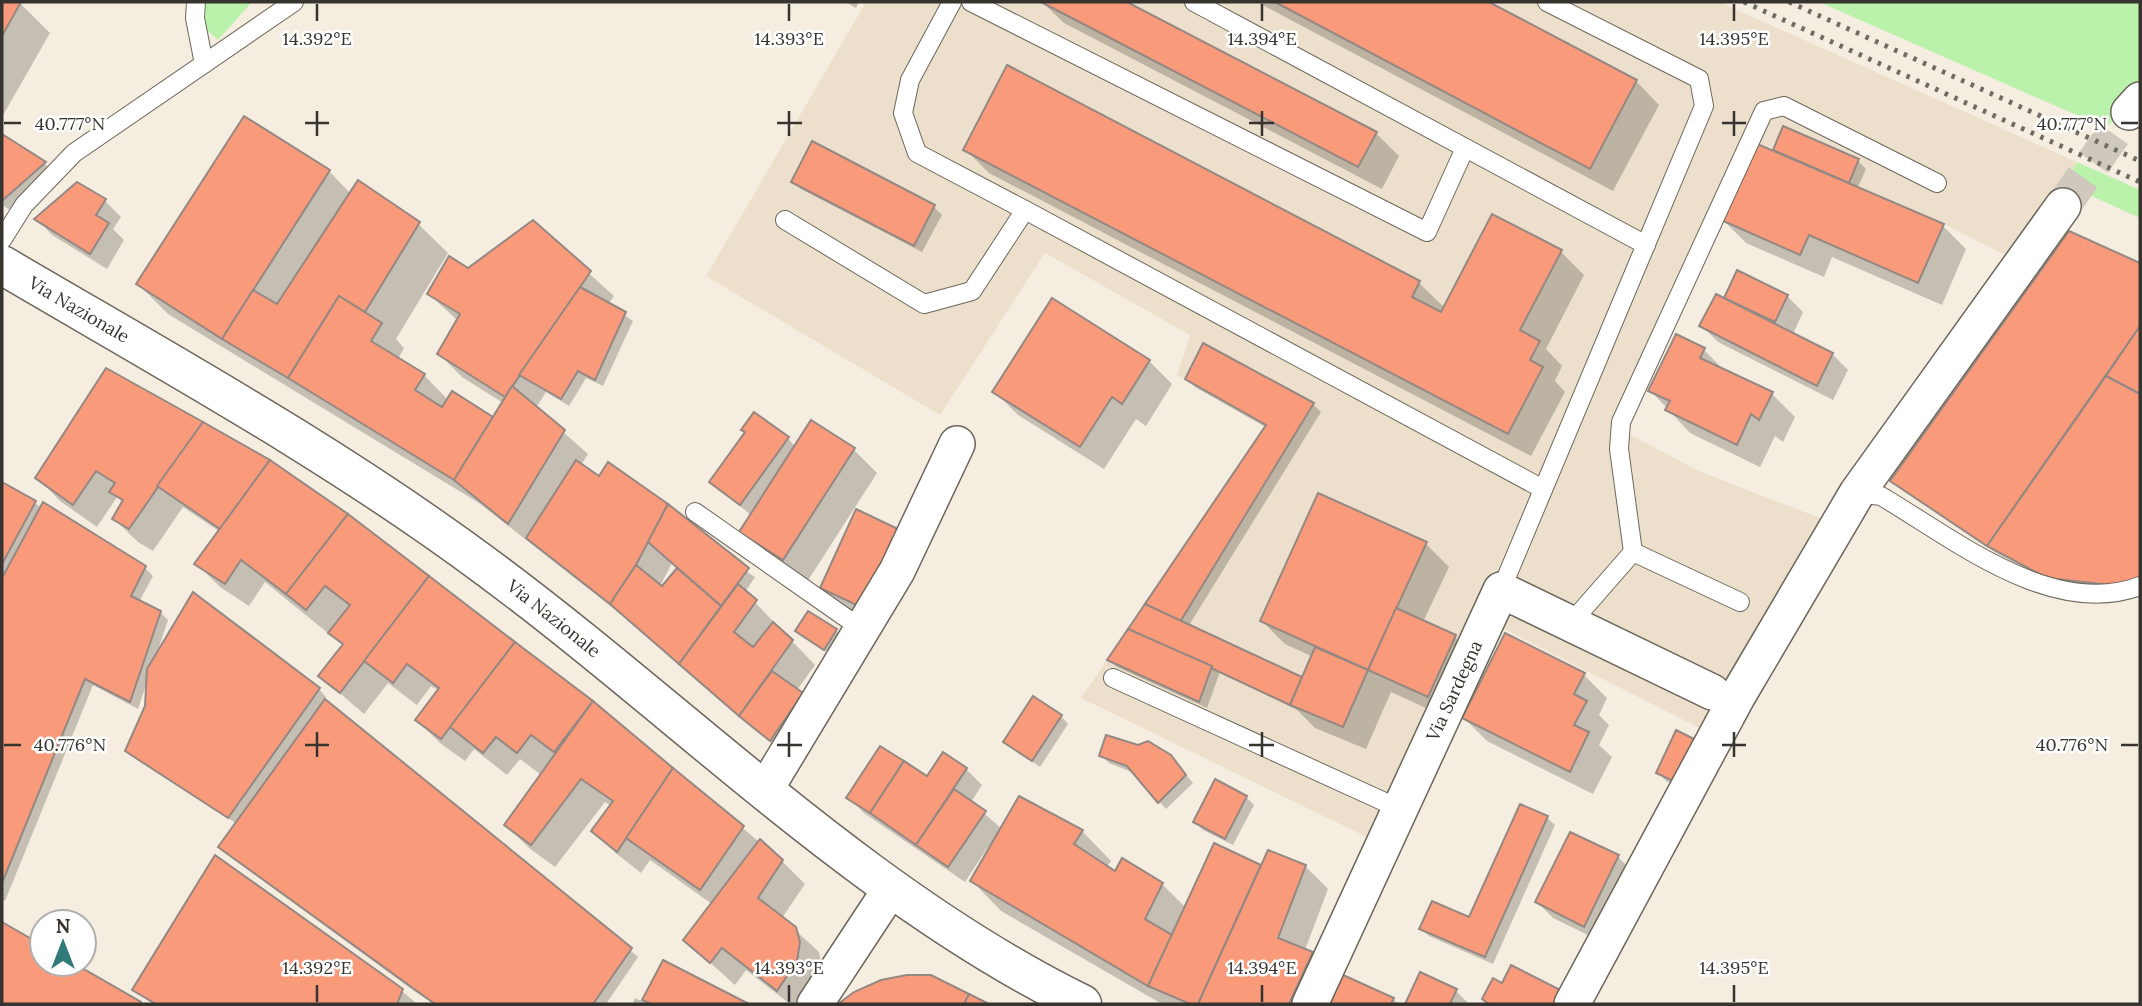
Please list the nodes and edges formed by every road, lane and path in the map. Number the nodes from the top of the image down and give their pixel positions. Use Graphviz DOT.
graph roads {
  1 [pos="196,2"];
  2 [pos="294,2"];
  3 [pos="953,2"];
  4 [pos="971,2"];
  5 [pos="1194,2"];
  6 [pos="1546,2"];
  7 [pos="204,64"];
  8 [pos="1465,148"];
  9 [pos="1937,183"];
  10 [pos="2063,206"];
  11 [pos="1024,210"];
  12 [pos="785,220"];
  13 [pos="2,240"];
  14 [pos="1646,245"];
  15 [pos="2,265"];
  16 [pos="957,444"];
  17 [pos="1543,489"];
  18 [pos="1857,493"];
  19 [pos="695,512"];
  20 [pos="1633,552"];
  21 [pos="2140,586"];
  22 [pos="1501,590"];
  23 [pos="1740,602"];
  24 [pos="1570,624"];
  25 [pos="862,629"];
  26 [pos="1113,678"];
  27 [pos="1712,692"];
  28 [pos="765,790"];
  29 [pos="1399,809"];
  30 [pos="892,887"];
  31 [pos="815,1004"];
  32 [pos="1082,1004"];
  33 [pos="1310,1004"];
  34 [pos="1572,1004"];
  1 -- 7 [label="lane"];
  2 -- 7 [label="lane"];
  3 -- 11 [label="lane"];
  4 -- 8 [label="lane"];
  5 -- 8 [label="lane"];
  6 -- 14 [label="lane"];
  7 -- 13 [label="lane"];
  8 -- 14 [label="lane"];
  9 -- 20 [label="lane"];
  10 -- 18 [label="street"];
  11 -- 12 [label="lane"];
  11 -- 17 [label="lane"];
  14 -- 17 [label="lane"];
  15 -- 28 [label="main road, Via Nazionale"];
  16 -- 25 [label="street"];
  17 -- 22 [label="lane"];
  18 -- 21 [label="lane"];
  18 -- 34 [label="street"];
  19 -- 25 [label="lane"];
  20 -- 23 [label="lane"];
  20 -- 24 [label="lane"];
  22 -- 24 [label="street"];
  22 -- 29 [label="street, Via Sardegna"];
  24 -- 27 [label="street"];
  25 -- 28 [label="street"];
  26 -- 29 [label="lane"];
  28 -- 30 [label="main road, Via Nazionale"];
  29 -- 33 [label="street, Via Sardegna"];
  30 -- 31 [label="street"];
  30 -- 32 [label="main road, Via Nazionale"];
}
